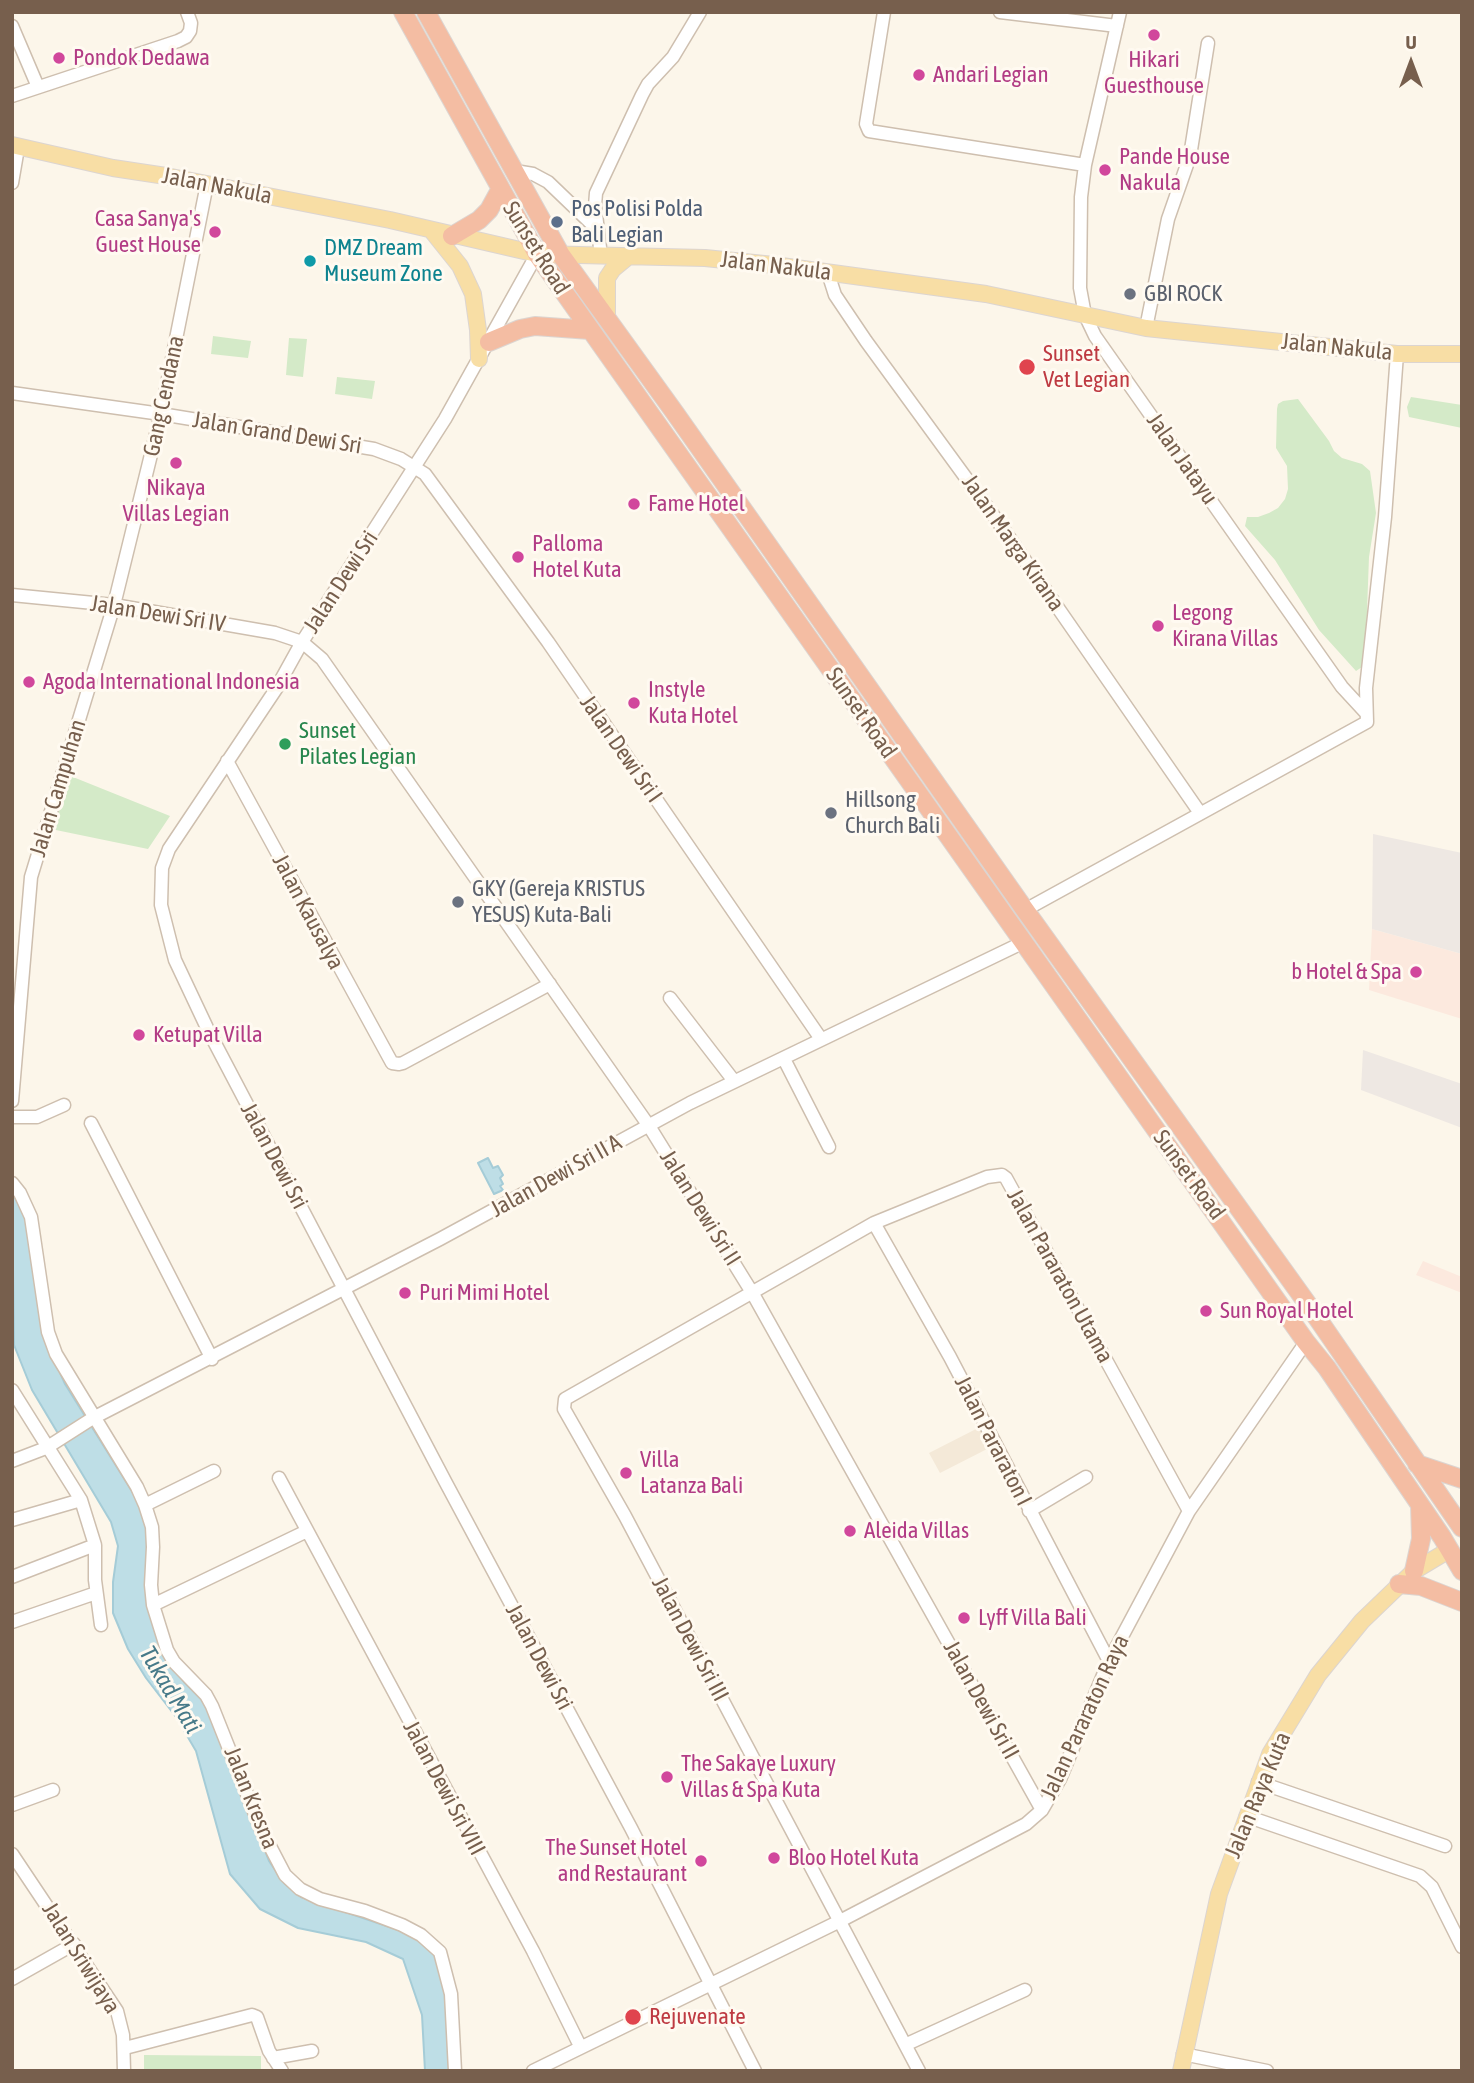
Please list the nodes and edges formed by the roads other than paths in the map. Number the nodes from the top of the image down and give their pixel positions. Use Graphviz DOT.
graph roads {
  1 [pos="403,12"];
  2 [pos="426,12"];
  3 [pos="700,12"];
  4 [pos="884,12"];
  5 [pos="1000,12"];
  6 [pos="1120,12"];
  7 [pos="189,18"];
  8 [pos="12,26"];
  9 [pos="1117,26"];
  10 [pos="1208,43"];
  11 [pos="38,87"];
  12 [pos="12,96"];
  13 [pos="15,146"];
  14 [pos="1086,165"];
  15 [pos="515,171"];
  16 [pos="12,183"];
  17 [pos="207,184"];
  18 [pos="500,190"];
  19 [pos="598,230"];
  20 [pos="432,231"];
  21 [pos="452,236"];
  22 [pos="537,254"];
  23 [pos="561,255"];
  24 [pos="630,255"];
  25 [pos="601,256"];
  26 [pos="828,272"];
  27 [pos="1085,315"];
  28 [pos="607,318"];
  29 [pos="1146,328"];
  30 [pos="590,330"];
  31 [pos="489,342"];
  32 [pos="1397,354"];
  33 [pos="1462,354"];
  34 [pos="479,359"];
  35 [pos="12,393"];
  36 [pos="161,414"];
  37 [pos="413,466"];
  38 [pos="12,595"];
  39 [pos="114,606"];
  40 [pos="302,642"];
  41 [pos="1366,713"];
  42 [pos="227,761"];
  43 [pos="1200,813"];
  44 [pos="1025,910"];
  45 [pos="1024,942"];
  46 [pos="550,984"];
  47 [pos="670,998"];
  48 [pos="821,1039"];
  49 [pos="784,1059"];
  50 [pos="734,1081"];
  51 [pos="12,1101"];
  52 [pos="64,1105"];
  53 [pos="12,1117"];
  54 [pos="91,1123"];
  55 [pos="649,1126"];
  56 [pos="829,1147"];
  57 [pos="12,1183"];
  58 [pos="874,1223"];
  59 [pos="345,1290"];
  60 [pos="753,1294"];
  61 [pos="1306,1342"];
  62 [pos="212,1359"];
  63 [pos="12,1390"];
  64 [pos="92,1419"];
  65 [pos="48,1446"];
  66 [pos="12,1461"];
  67 [pos="1417,1464"];
  68 [pos="214,1471"];
  69 [pos="1086,1476"];
  70 [pos="279,1478"];
  71 [pos="1462,1479"];
  72 [pos="81,1500"];
  73 [pos="1420,1505"];
  74 [pos="145,1506"];
  75 [pos="1029,1511"];
  76 [pos="1189,1511"];
  77 [pos="12,1520"];
  78 [pos="307,1531"];
  79 [pos="1456,1533"];
  80 [pos="95,1545"];
  81 [pos="1419,1567"];
  82 [pos="1462,1571"];
  83 [pos="12,1577"];
  84 [pos="1399,1584"];
  85 [pos="96,1593"];
  86 [pos="1462,1602"];
  87 [pos="153,1605"];
  88 [pos="12,1622"];
  89 [pos="101,1625"];
  90 [pos="1109,1661"];
  91 [pos="1258,1783"];
  92 [pos="53,1790"];
  93 [pos="12,1805"];
  94 [pos="1042,1810"];
  95 [pos="1246,1816"];
  96 [pos="1445,1846"];
  97 [pos="12,1854"];
  98 [pos="840,1921"];
  99 [pos="74,1944"];
  100 [pos="1462,1947"];
  101 [pos="12,1979"];
  102 [pos="710,1983"];
  103 [pos="1025,1990"];
  104 [pos="907,2045"];
  105 [pos="580,2046"];
  106 [pos="125,2048"];
  107 [pos="312,2051"];
  108 [pos="273,2057"];
  109 [pos="1182,2063"];
  110 [pos="914,2069"];
  111 [pos="124,2071"];
  112 [pos="282,2071"];
  113 [pos="455,2071"];
  114 [pos="533,2071"];
  115 [pos="755,2071"];
  116 [pos="1267,2071"];
  1 -- 18 [label="highway, Sunset Road"];
  2 -- 15 [label="highway, Sunset Road"];
  3 -- 19 [label="street"];
  4 -- 14 [label="street"];
  5 -- 9 [label="street"];
  6 -- 9 [label="street, Jalan Jatayu"];
  7 -- 11 [label="street"];
  8 -- 11 [label="street"];
  9 -- 14 [label="street, Jalan Jatayu"];
  10 -- 29 [label="street"];
  11 -- 12 [label="street"];
  13 -- 16 [label="street"];
  13 -- 17 [label="main road, Jalan Nakula"];
  14 -- 27 [label="street, Jalan Jatayu"];
  15 -- 19 [label="street"];
  15 -- 23 [label="highway, Sunset Road"];
  17 -- 20 [label="main road, Jalan Nakula"];
  17 -- 36 [label="street, Gang Cendana"];
  18 -- 21 [label="highway"];
  18 -- 22 [label="highway, Sunset Road"];
  19 -- 25 [label="street"];
  20 -- 21 [label="main road, Jalan Nakula"];
  20 -- 34 [label="main road"];
  21 -- 22 [label="main road, Jalan Nakula"];
  22 -- 23 [label="main road, Jalan Nakula"];
  22 -- 30 [label="highway, Sunset Road"];
  22 -- 31 [label="street, Jalan Dewi Sri"];
  23 -- 25 [label="main road, Jalan Nakula"];
  23 -- 28 [label="highway, Sunset Road"];
  24 -- 25 [label="main road, Jalan Nakula"];
  24 -- 26 [label="main road, Jalan Nakula"];
  24 -- 28 [label="main road"];
  26 -- 27 [label="main road, Jalan Nakula"];
  26 -- 43 [label="street, Jalan Marga Kirana"];
  27 -- 29 [label="main road, Jalan Nakula"];
  27 -- 41 [label="street, Jalan Jatayu"];
  28 -- 44 [label="highway, Sunset Road"];
  29 -- 32 [label="main road, Jalan Nakula"];
  30 -- 31 [label="highway"];
  30 -- 45 [label="highway, Sunset Road"];
  31 -- 34 [label="street, Jalan Dewi Sri"];
  32 -- 33 [label="main road, Jalan Nakula"];
  32 -- 41 [label="street"];
  34 -- 37 [label="street, Jalan Dewi Sri"];
  35 -- 36 [label="street, Jalan Grand Dewi Sri"];
  36 -- 37 [label="street, Jalan Grand Dewi Sri"];
  36 -- 39 [label="street, Gang Cendana"];
  37 -- 40 [label="street, Jalan Dewi Sri"];
  37 -- 48 [label="street, Jalan Dewi Sri I"];
  38 -- 39 [label="street, Jalan Dewi Sri IV"];
  39 -- 40 [label="street, Jalan Dewi Sri IV"];
  39 -- 51 [label="street, Jalan Campuhan"];
  40 -- 42 [label="street, Jalan Dewi Sri"];
  40 -- 46 [label="street, Jalan Dewi Sri II"];
  41 -- 43 [label="street"];
  42 -- 46 [label="street, Jalan Kausalya"];
  42 -- 59 [label="street, Jalan Dewi Sri"];
  43 -- 44 [label="street"];
  44 -- 67 [label="highway, Sunset Road"];
  45 -- 48 [label="street, Jalan Dewi Sri II A"];
  45 -- 61 [label="highway, Sunset Road"];
  46 -- 55 [label="street, Jalan Dewi Sri II"];
  47 -- 50 [label="street"];
  48 -- 49 [label="street, Jalan Dewi Sri II A"];
  49 -- 50 [label="street, Jalan Dewi Sri II A"];
  49 -- 56 [label="street"];
  50 -- 55 [label="street, Jalan Dewi Sri II A"];
  52 -- 53 [label="street"];
  54 -- 62 [label="street"];
  55 -- 59 [label="street, Jalan Dewi Sri II A"];
  55 -- 60 [label="street, Jalan Dewi Sri II"];
  57 -- 64 [label="street, Jalan Kresna"];
  58 -- 60 [label="street, Jalan Pararaton Utama"];
  58 -- 75 [label="street, Jalan Pararaton I"];
  58 -- 76 [label="street, Jalan Pararaton Utama"];
  59 -- 62 [label="street, Jalan Dewi Sri II A"];
  59 -- 102 [label="street, Jalan Dewi Sri"];
  60 -- 94 [label="street, Jalan Dewi Sri II"];
  60 -- 98 [label="street, Jalan Dewi Sri III"];
  61 -- 73 [label="highway, Sunset Road"];
  61 -- 76 [label="street, Jalan Pararaton Raya"];
  62 -- 64 [label="street, Jalan Dewi Sri II A"];
  63 -- 65 [label="street"];
  64 -- 65 [label="street, Jalan Dewi Sri II A"];
  64 -- 74 [label="street, Jalan Kresna"];
  65 -- 66 [label="street, Jalan Dewi Sri II A"];
  65 -- 72 [label="street"];
  67 -- 71 [label="highway"];
  67 -- 79 [label="highway, Sunset Road"];
  68 -- 74 [label="street"];
  69 -- 75 [label="street"];
  70 -- 78 [label="street, Jalan Dewi Sri VIII"];
  72 -- 77 [label="street"];
  72 -- 80 [label="street"];
  73 -- 79 [label="highway, Sunset Road"];
  73 -- 81 [label="highway"];
  74 -- 87 [label="street, Jalan Kresna"];
  75 -- 90 [label="street, Jalan Pararaton I"];
  76 -- 90 [label="street, Jalan Pararaton Raya"];
  78 -- 87 [label="street"];
  78 -- 105 [label="street, Jalan Dewi Sri VIII"];
  79 -- 81 [label="main road, Jalan Raya Kuta"];
  79 -- 82 [label="highway, Sunset Road"];
  80 -- 83 [label="street"];
  80 -- 85 [label="street"];
  81 -- 84 [label="main road, Jalan Raya Kuta"];
  84 -- 86 [label="highway"];
  84 -- 91 [label="main road, Jalan Raya Kuta"];
  85 -- 88 [label="street"];
  85 -- 89 [label="street"];
  87 -- 113 [label="street, Jalan Kresna"];
  90 -- 94 [label="street, Jalan Pararaton Raya"];
  91 -- 95 [label="main road, Jalan Raya Kuta"];
  91 -- 96 [label="street"];
  92 -- 93 [label="street"];
  94 -- 98 [label="street, Jalan Pararaton Raya"];
  95 -- 100 [label="street"];
  95 -- 109 [label="main road, Jalan Raya Kuta"];
  97 -- 99 [label="street, Jalan Sriwijaya"];
  98 -- 102 [label="street, Jalan Pararaton Raya"];
  98 -- 104 [label="street, Jalan Dewi Sri III"];
  99 -- 101 [label="street"];
  99 -- 106 [label="street, Jalan Sriwijaya"];
  102 -- 105 [label="street, Jalan Pararaton Raya"];
  102 -- 115 [label="street, Jalan Dewi Sri"];
  103 -- 104 [label="street"];
  104 -- 110 [label="street, Jalan Dewi Sri III"];
  105 -- 114 [label="street, Jalan Pararaton Raya"];
  106 -- 108 [label="street"];
  106 -- 111 [label="street, Jalan Sriwijaya"];
  107 -- 108 [label="street"];
  108 -- 112 [label="street"];
  109 -- 116 [label="street"];
}
